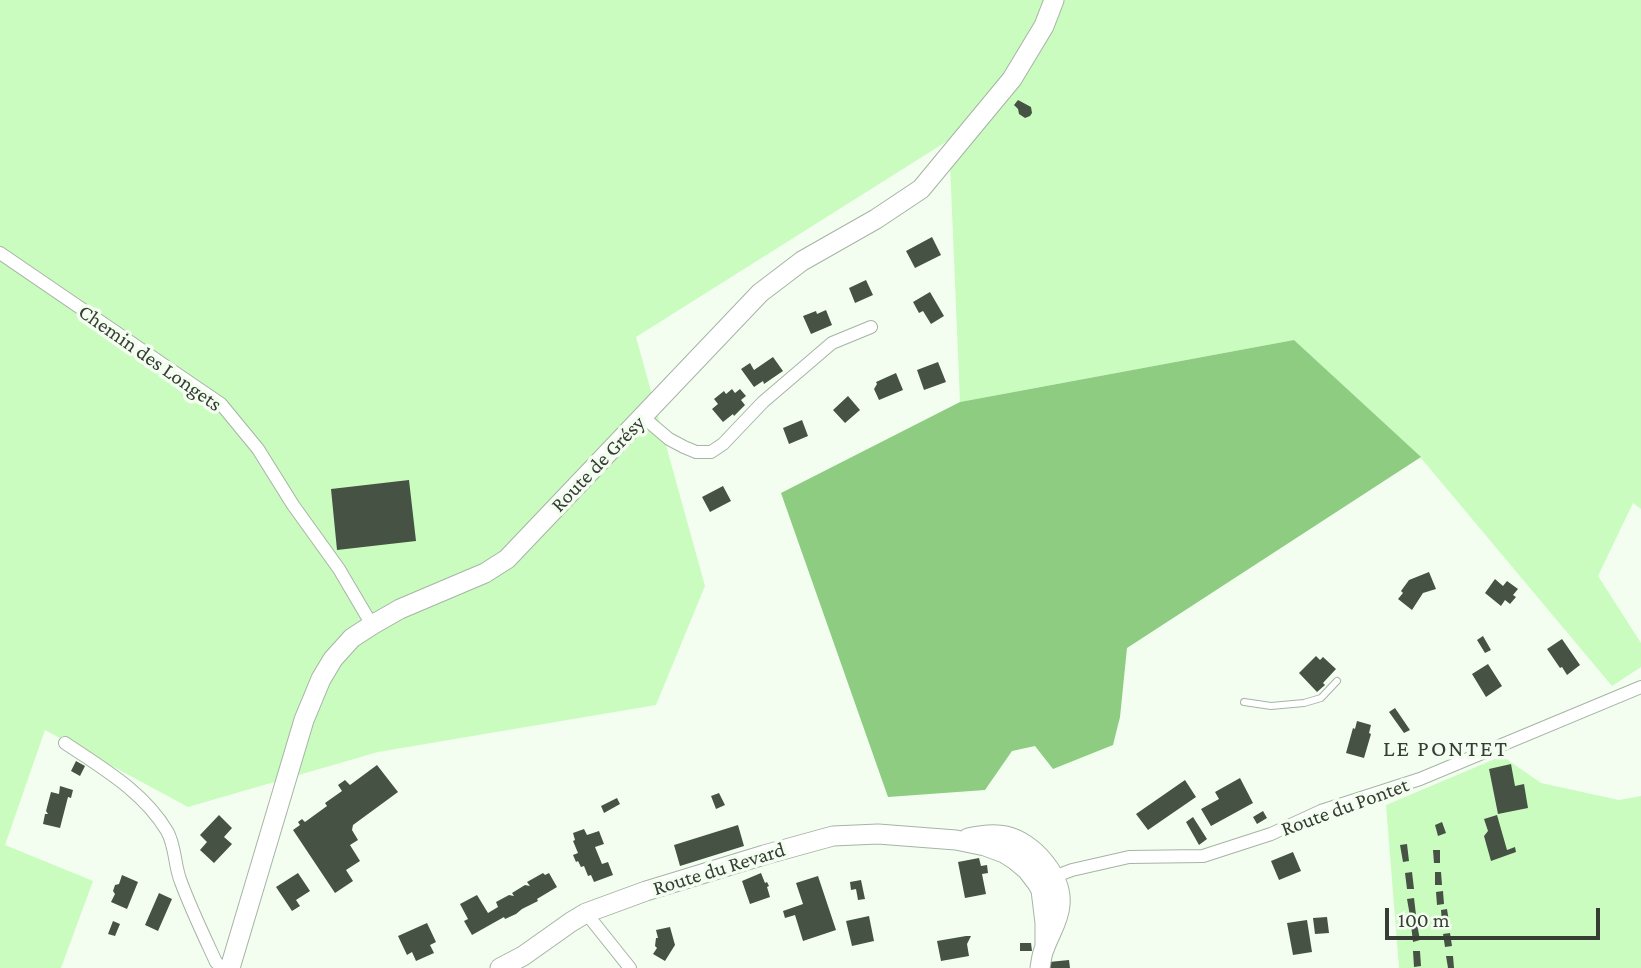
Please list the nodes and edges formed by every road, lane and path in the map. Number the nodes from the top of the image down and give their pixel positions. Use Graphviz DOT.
graph roads {
  1 [pos="1054,0"];
  2 [pos="0,253"];
  3 [pos="871,327"];
  4 [pos="643,417"];
  5 [pos="372,625"];
  6 [pos="1337,681"];
  7 [pos="1641,687"];
  8 [pos="1244,702"];
  9 [pos="65,743"];
  10 [pos="1046,879"];
  11 [pos="586,913"];
  12 [pos="222,968"];
  13 [pos="230,968"];
  14 [pos="500,968"];
  15 [pos="630,968"];
  16 [pos="1040,968"];
  1 -- 4 [label="main road, Route de Grésy"];
  2 -- 5 [label="street, Chemin des Longets"];
  3 -- 4 [label="street"];
  4 -- 5 [label="main road, Route de Grésy"];
  5 -- 13 [label="main road, Route de Grésy"];
  6 -- 8 [label="lane"];
  7 -- 10 [label="street, Route du Pontet"];
  9 -- 12 [label="street"];
  10 -- 11 [label="main road, Route du Revard"];
  10 -- 16 [label="main road"];
  11 -- 14 [label="main road, Route du Revard"];
  11 -- 15 [label="street"];
}
